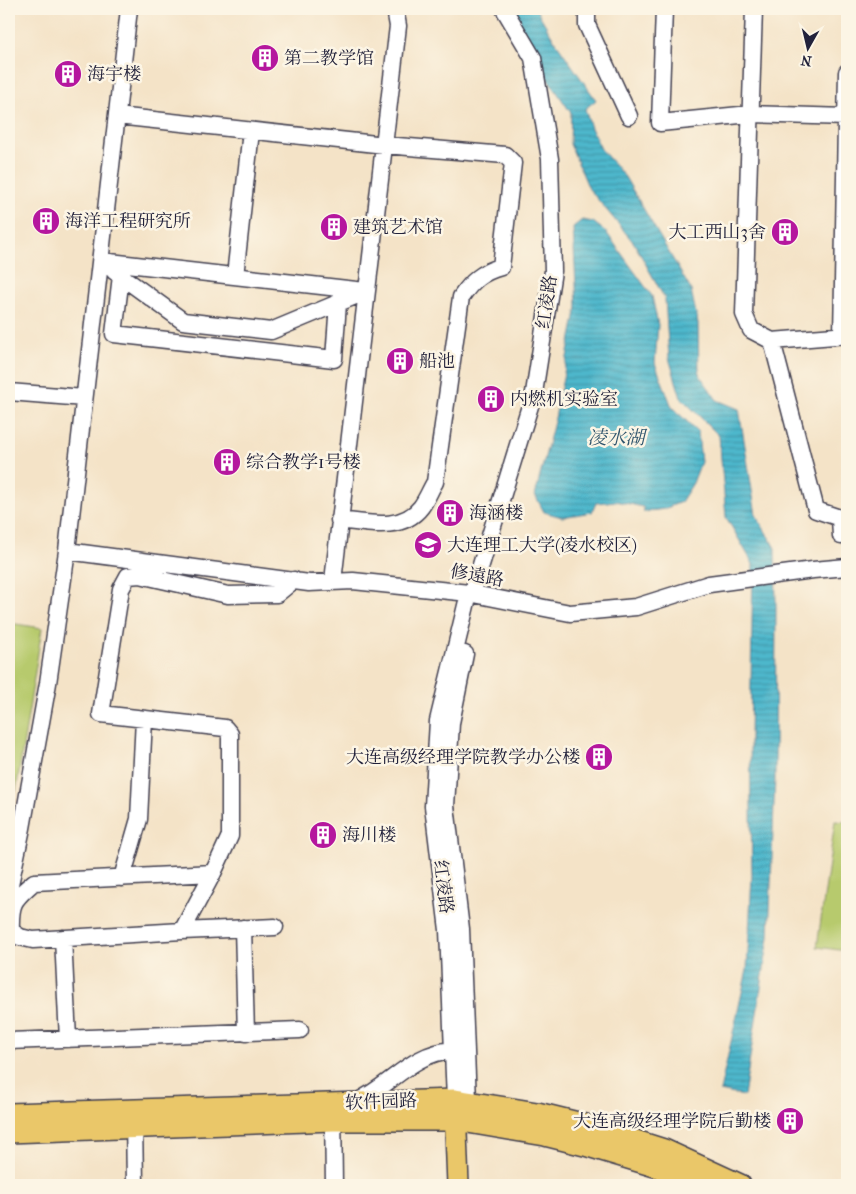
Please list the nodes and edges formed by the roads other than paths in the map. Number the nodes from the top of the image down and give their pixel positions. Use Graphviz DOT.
graph roads {
  1 [pos="129,9"];
  2 [pos="395,9"];
  3 [pos="504,9"];
  4 [pos="587,9"];
  5 [pos="664,9"];
  6 [pos="754,9"];
  7 [pos="847,72"];
  8 [pos="750,114"];
  9 [pos="117,116"];
  10 [pos="629,116"];
  11 [pos="847,117"];
  12 [pos="251,131"];
  13 [pos="385,145"];
  14 [pos="100,261"];
  15 [pos="121,276"];
  16 [pos="236,276"];
  17 [pos="367,291"];
  18 [pos="338,303"];
  19 [pos="845,335"];
  20 [pos="772,341"];
  21 [pos="9,392"];
  22 [pos="84,398"];
  23 [pos="843,518"];
  24 [pos="339,520"];
  25 [pos="840,536"];
  26 [pos="67,551"];
  27 [pos="847,567"];
  28 [pos="294,580"];
  29 [pos="333,582"];
  30 [pos="473,594"];
  31 [pos="144,719"];
  32 [pos="15,828"];
  33 [pos="213,873"];
  34 [pos="122,878"];
  35 [pos="9,889"];
  36 [pos="275,927"];
  37 [pos="243,928"];
  38 [pos="182,930"];
  39 [pos="63,938"];
  40 [pos="300,1030"];
  41 [pos="246,1033"];
  42 [pos="68,1039"];
  43 [pos="9,1041"];
  44 [pos="453,1050"];
  45 [pos="354,1103"];
  46 [pos="462,1110"];
  47 [pos="333,1112"];
  48 [pos="9,1114"];
  49 [pos="134,1118"];
  50 [pos="9,1132"];
  51 [pos="135,1185"];
  52 [pos="334,1185"];
  53 [pos="458,1185"];
  54 [pos="471,1185"];
  55 [pos="704,1185"];
  56 [pos="740,1185"];
  1 -- 9 [label="street"];
  2 -- 13 [label="street"];
  3 -- 30 [label="street, 红凌路"];
  4 -- 10 [label="street"];
  5 -- 8 [label="street"];
  6 -- 8 [label="street"];
  7 -- 11 [label="street"];
  8 -- 11 [label="street"];
  8 -- 20 [label="street"];
  9 -- 12 [label="street"];
  9 -- 14 [label="street"];
  11 -- 19 [label="street"];
  12 -- 13 [label="street"];
  12 -- 16 [label="street"];
  13 -- 17 [label="street"];
  13 -- 24 [label="street"];
  14 -- 15 [label="street"];
  14 -- 16 [label="street"];
  14 -- 22 [label="street"];
  15 -- 18 [label="street"];
  15 -- 18 [label="street"];
  16 -- 17 [label="street"];
  17 -- 18 [label="street"];
  17 -- 24 [label="street"];
  19 -- 20 [label="street"];
  20 -- 23 [label="street"];
  21 -- 22 [label="street"];
  22 -- 26 [label="street"];
  23 -- 25 [label="street"];
  24 -- 29 [label="street"];
  26 -- 28 [label="street, 修遠路"];
  26 -- 32 [label="street"];
  27 -- 30 [label="street, 修遠路"];
  28 -- 29 [label="street, 修遠路"];
  28 -- 31 [label="street"];
  29 -- 30 [label="street, 修遠路"];
  30 -- 44 [label="street, 红凌路"];
  30 -- 46 [label="street, 红凌路"];
  31 -- 33 [label="street"];
  31 -- 34 [label="street"];
  32 -- 35 [label="street"];
  33 -- 34 [label="street"];
  33 -- 38 [label="street"];
  34 -- 39 [label="street"];
  36 -- 37 [label="street"];
  37 -- 38 [label="street"];
  37 -- 41 [label="street"];
  38 -- 39 [label="street"];
  39 -- 42 [label="street"];
  40 -- 41 [label="street"];
  41 -- 42 [label="street"];
  42 -- 43 [label="street"];
  44 -- 45 [label="street"];
  44 -- 46 [label="street, 红凌路"];
  45 -- 46 [label="main road, 软件园路"];
  45 -- 47 [label="main road, 软件园路"];
  46 -- 47 [label="main road, 软件园路"];
  46 -- 53 [label="main road, 红凌路"];
  46 -- 54 [label="main road, 红凌路"];
  46 -- 55 [label="main road, 软件园路"];
  46 -- 56 [label="main road, 软件园路"];
  47 -- 49 [label="main road, 软件园路"];
  47 -- 52 [label="street"];
  48 -- 49 [label="main road, 软件园路"];
  49 -- 50 [label="main road, 软件园路"];
  49 -- 51 [label="street"];
}
